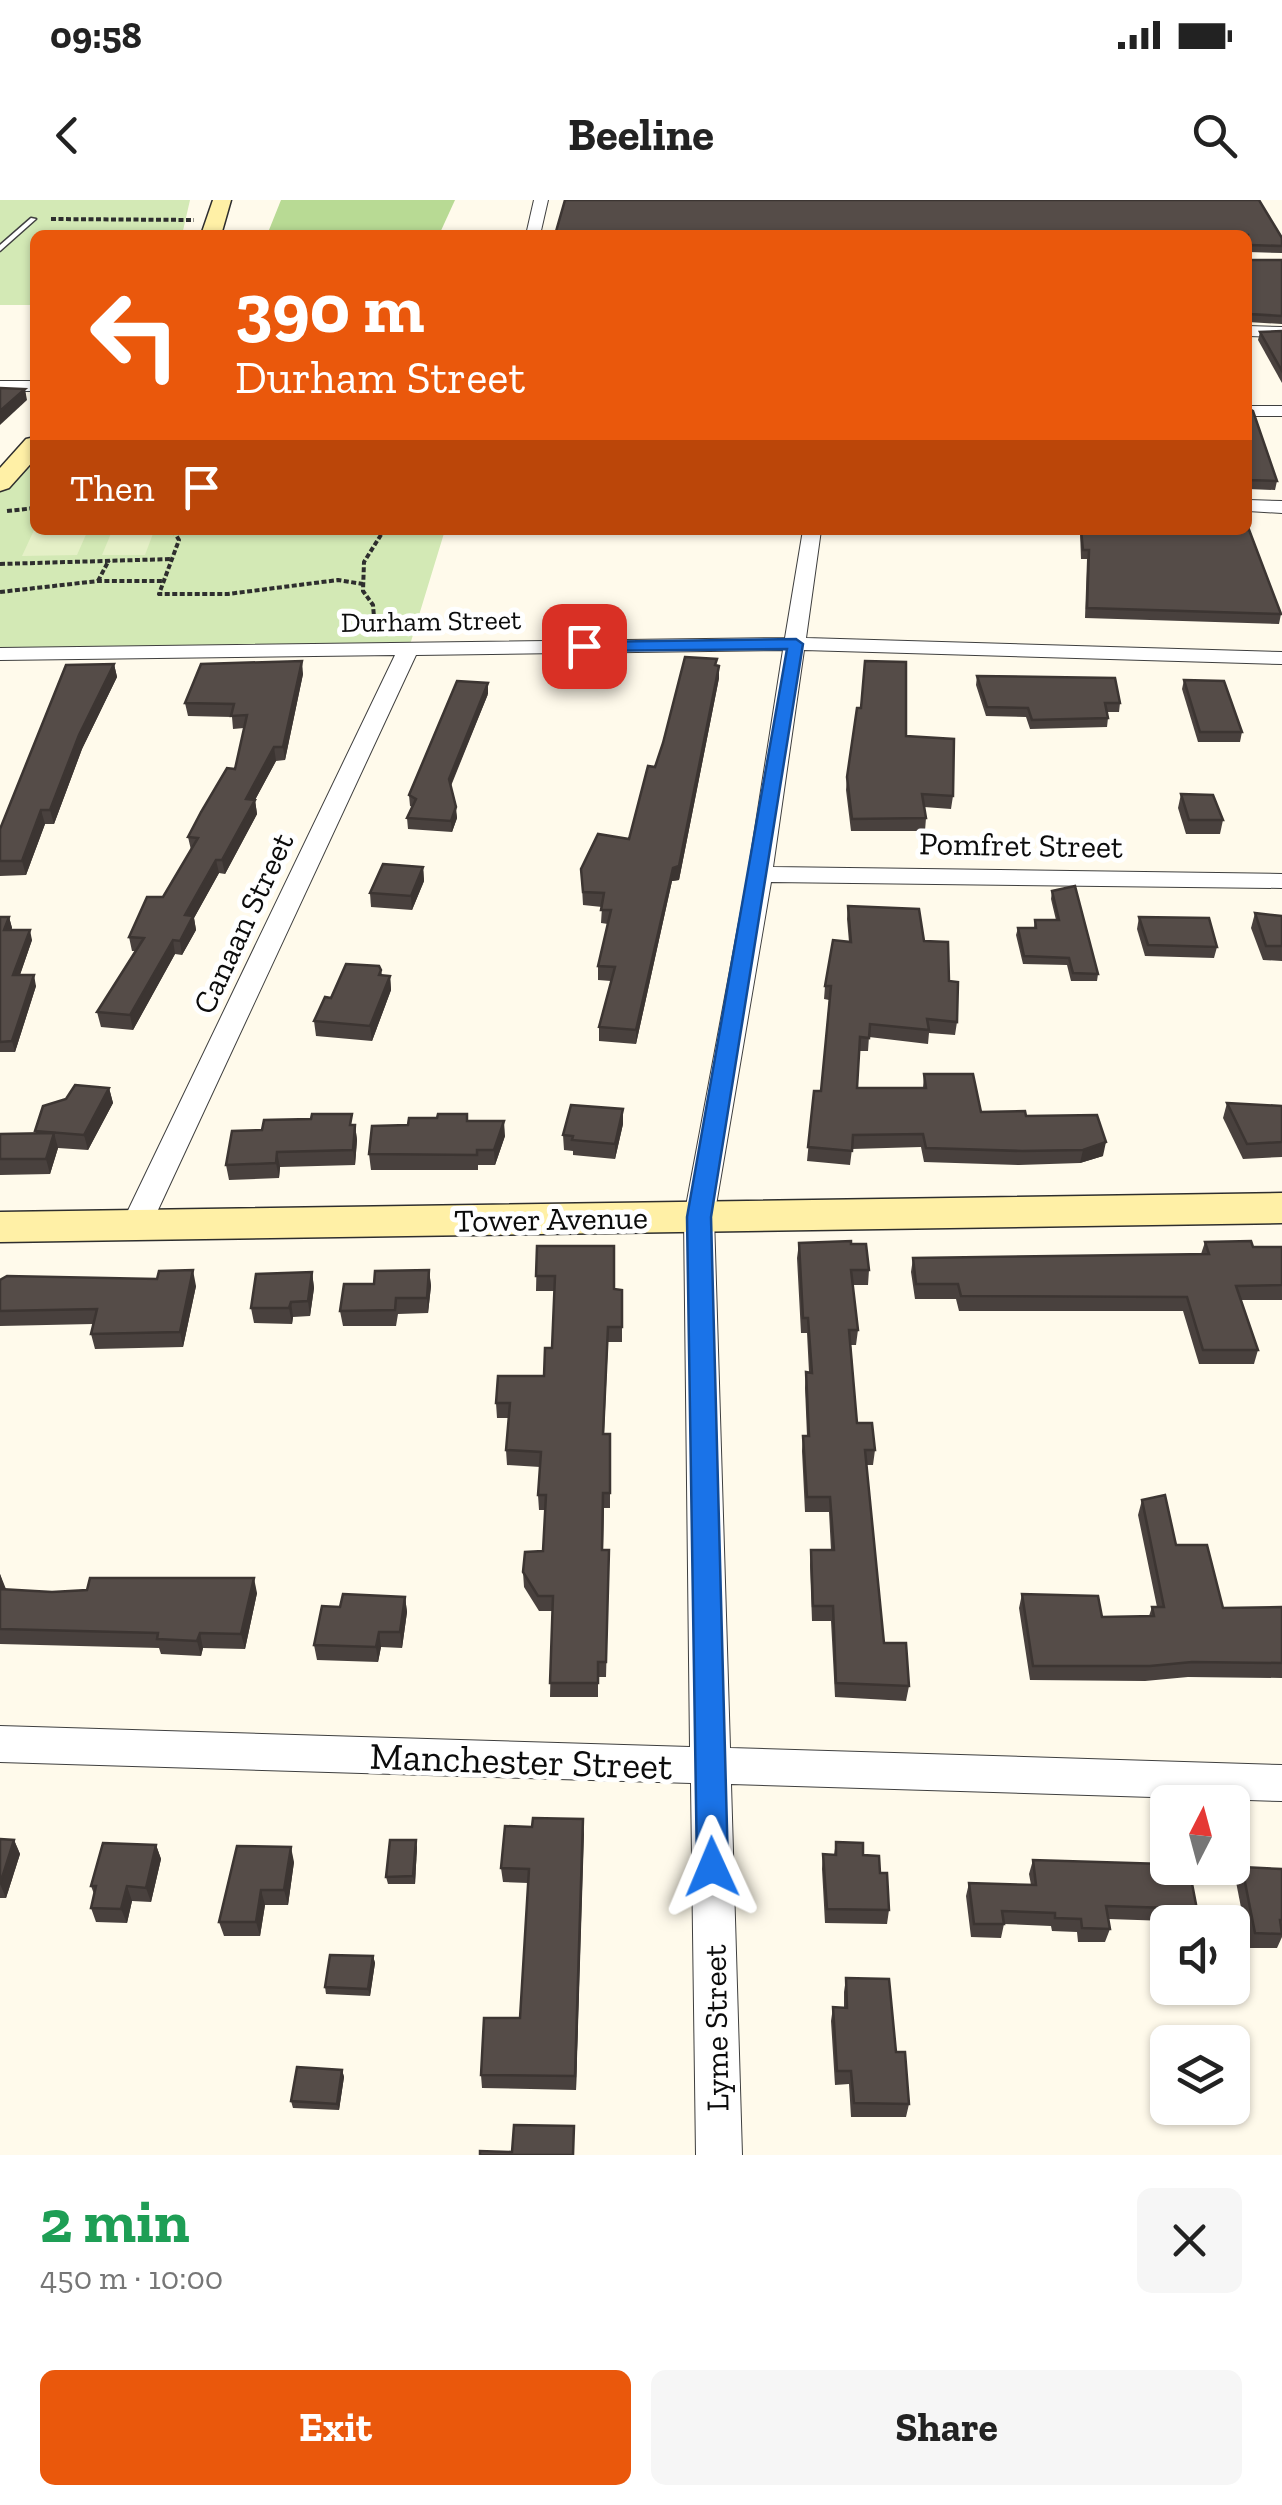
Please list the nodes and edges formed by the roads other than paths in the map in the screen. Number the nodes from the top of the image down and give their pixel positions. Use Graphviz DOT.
graph roads {
  1 [pos="222,200"];
  2 [pos="541,200"];
  3 [pos="33,219"];
  4 [pos="214,228"];
  5 [pos="533,230"];
  6 [pos="0,249"];
  7 [pos="1252,331"];
  8 [pos="1282,332"];
  9 [pos="0,386"];
  10 [pos="30,386"];
  11 [pos="1252,410"];
  12 [pos="1282,412"];
  13 [pos="30,449"];
  14 [pos="0,482"];
  15 [pos="1252,506"];
  16 [pos="1282,507"];
  17 [pos="811,535"];
  18 [pos="796,644"];
  19 [pos="409,648"];
  20 [pos="0,654"];
  21 [pos="1282,658"];
  22 [pos="760,874"];
  23 [pos="1282,880"];
  24 [pos="1282,1208"];
  25 [pos="699,1217"];
  26 [pos="136,1225"];
  27 [pos="0,1227"];
  28 [pos="0,1744"];
  29 [pos="710,1767"];
  30 [pos="1282,1783"];
  31 [pos="719,2155"];
  1 -- 4 [label="main road"];
  2 -- 5 [label="street"];
  3 -- 6 [label="lane"];
  7 -- 8 [label="street"];
  9 -- 10 [label="street"];
  11 -- 12 [label="street"];
  13 -- 14 [label="main road"];
  15 -- 16 [label="street"];
  17 -- 18 [label="street, Lyme Street"];
  18 -- 19 [label="street, Durham Street"];
  18 -- 21 [label="street, Durham Street"];
  18 -- 22 [label="street, Lyme Street"];
  19 -- 20 [label="street, Durham Street"];
  19 -- 26 [label="street, Canaan Street"];
  22 -- 23 [label="street, Pomfret Street"];
  22 -- 25 [label="street, Lyme Street"];
  24 -- 25 [label="main road, Tower Avenue"];
  25 -- 26 [label="main road, Tower Avenue"];
  25 -- 29 [label="street, Lyme Street"];
  26 -- 27 [label="main road, Tower Avenue"];
  28 -- 29 [label="street, Manchester Street"];
  29 -- 30 [label="street, Manchester Street"];
  29 -- 31 [label="street, Lyme Street"];
}
